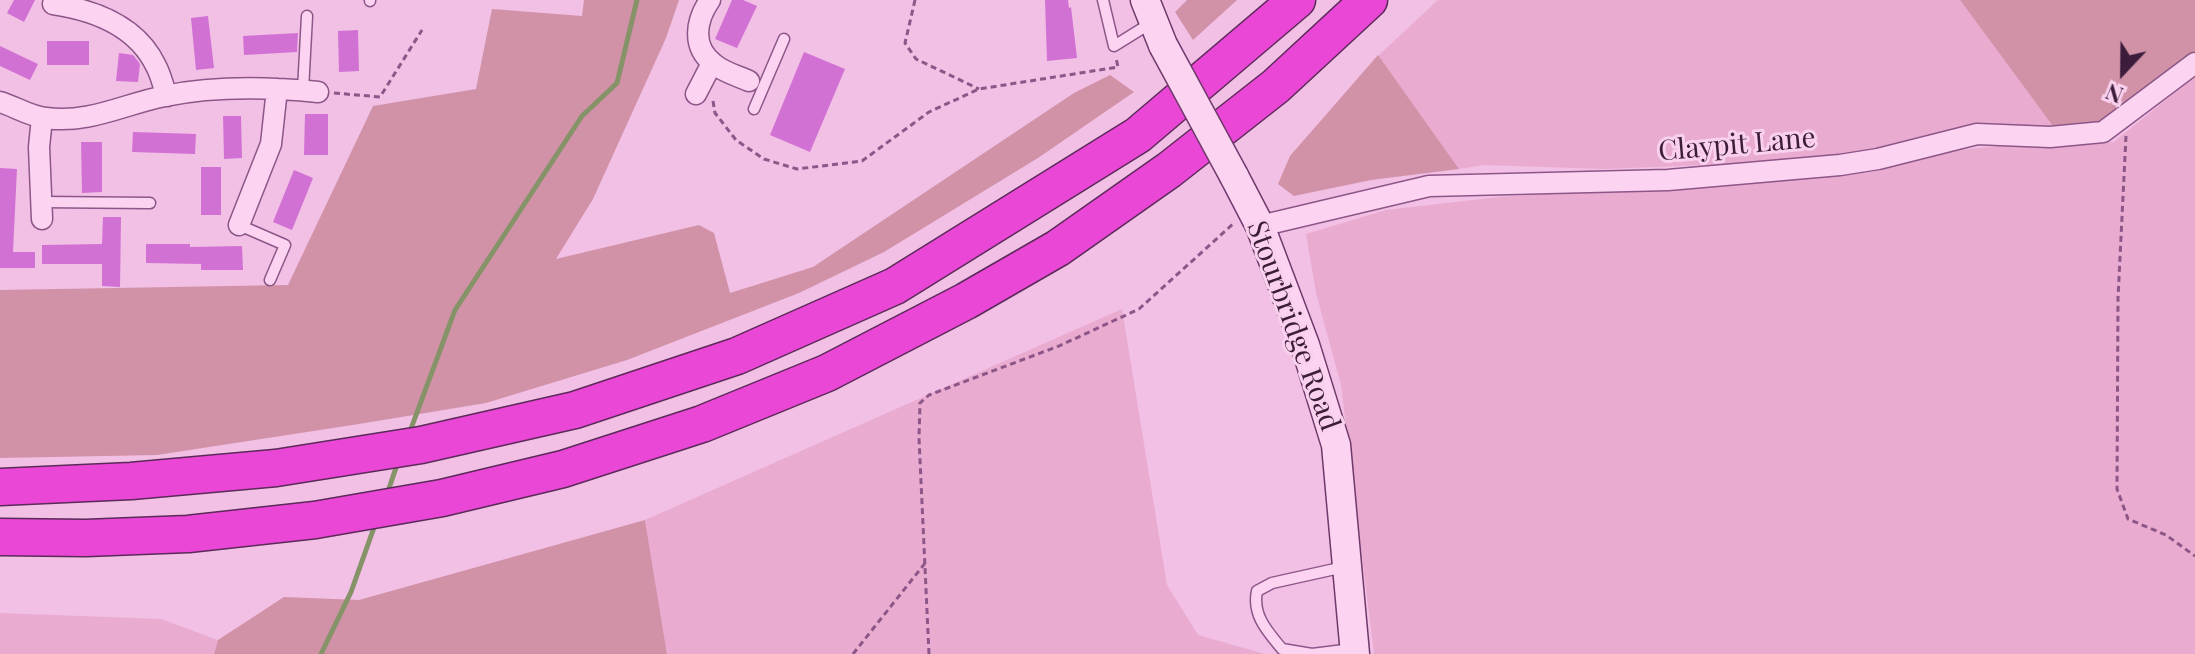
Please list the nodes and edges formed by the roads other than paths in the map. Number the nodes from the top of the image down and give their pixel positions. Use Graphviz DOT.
graph roads {
  1 [pos="710,0"];
  2 [pos="1103,0"];
  3 [pos="1297,0"];
  4 [pos="1369,0"];
  5 [pos="53,4"];
  6 [pos="307,16"];
  7 [pos="1154,22"];
  8 [pos="784,39"];
  9 [pos="2195,63"];
  10 [pos="756,84"];
  11 [pos="277,89"];
  12 [pos="310,91"];
  13 [pos="167,96"];
  14 [pos="0,102"];
  15 [pos="754,109"];
  16 [pos="42,118"];
  17 [pos="150,203"];
  18 [pos="42,210"];
  19 [pos="1255,217"];
  20 [pos="239,225"];
  21 [pos="270,280"];
  22 [pos="0,487"];
  23 [pos="0,537"];
  24 [pos="1348,567"];
  25 [pos="1354,651"];
  1 -- 10 [label="street"];
  2 -- 7 [label="lane, Stourbridge Road"];
  3 -- 22 [label="highway"];
  4 -- 23 [label="highway"];
  5 -- 13 [label="street"];
  6 -- 12 [label="lane"];
  7 -- 19 [label="main road, Stourbridge Road, bridge"];
  8 -- 10 [label="lane"];
  9 -- 19 [label="street, Claypit Lane"];
  10 -- 15 [label="lane"];
  11 -- 12 [label="street"];
  11 -- 13 [label="street"];
  11 -- 20 [label="street"];
  13 -- 16 [label="street"];
  14 -- 16 [label="street"];
  16 -- 18 [label="street"];
  17 -- 18 [label="lane"];
  19 -- 24 [label="main road, Stourbridge Road"];
  20 -- 21 [label="lane"];
  24 -- 25 [label="main road, Stourbridge Road"];
  24 -- 25 [label="lane"];
}
